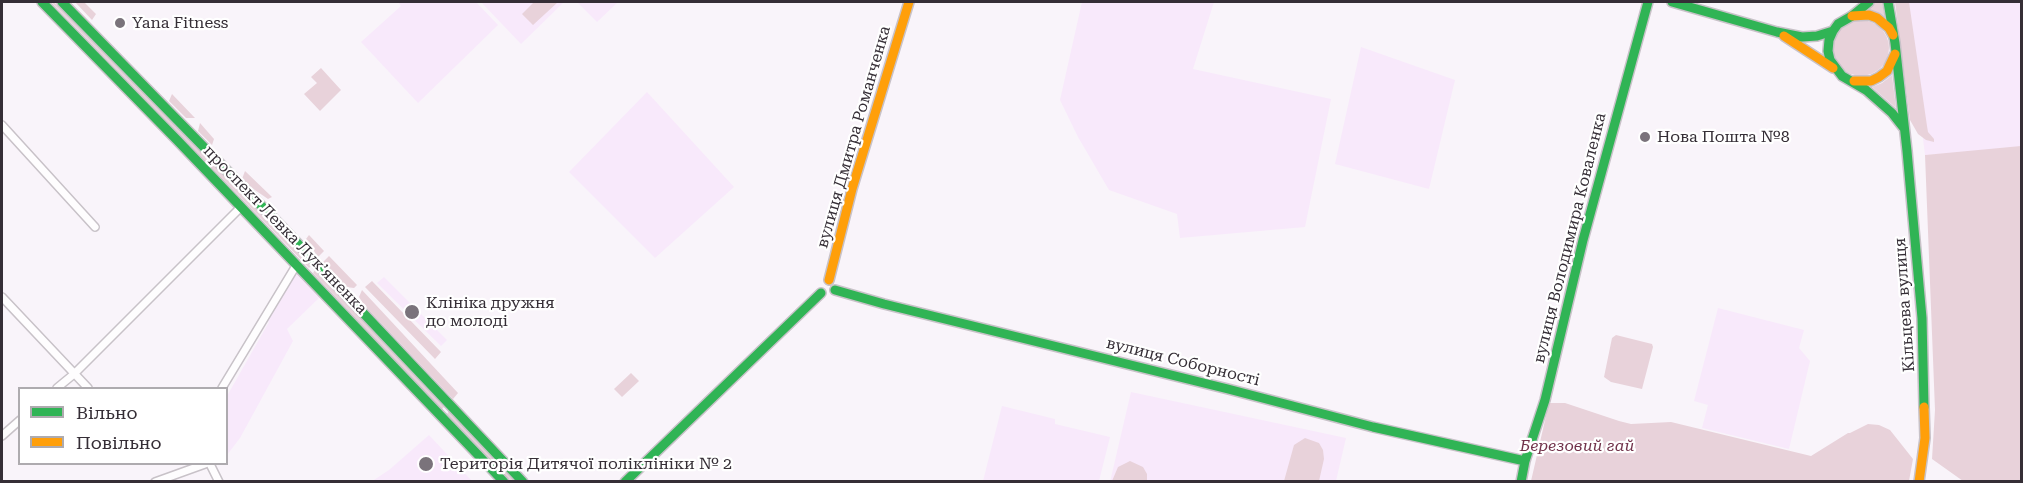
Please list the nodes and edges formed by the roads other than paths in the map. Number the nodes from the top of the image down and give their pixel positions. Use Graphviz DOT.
graph roads {
  1 [pos="42,2"];
  2 [pos="62,2"];
  3 [pos="909,2"];
  4 [pos="1648,2"];
  5 [pos="1672,2"];
  6 [pos="1869,2"];
  7 [pos="1888,2"];
  8 [pos="1852,16"];
  9 [pos="1833,31"];
  10 [pos="1777,32"];
  11 [pos="1895,44"];
  12 [pos="1835,69"];
  13 [pos="1851,80"];
  14 [pos="2,124"];
  15 [pos="1904,128"];
  16 [pos="242,207"];
  17 [pos="95,227"];
  18 [pos="297,264"];
  19 [pos="830,280"];
  20 [pos="835,290"];
  21 [pos="821,293"];
  22 [pos="2,297"];
  23 [pos="74,374"];
  24 [pos="58,387"];
  25 [pos="87,387"];
  26 [pos="223,387"];
  27 [pos="18,422"];
  28 [pos="2,436"];
  29 [pos="1525,461"];
  30 [pos="202,465"];
  31 [pos="210,465"];
  32 [pos="155,482"];
  33 [pos="219,482"];
  34 [pos="504,482"];
  35 [pos="523,482"];
  36 [pos="625,482"];
  37 [pos="1521,482"];
  38 [pos="1918,482"];
  1 -- 16 [label="main road, проспект Левка Лукʼяненка"];
  2 -- 35 [label="main road, проспект Левка Лукʼяненка"];
  3 -- 19 [label="main road, вулиця Дмитра Романченка"];
  4 -- 29 [label="main road, вулиця Володимира Коваленка"];
  5 -- 10 [label="main road"];
  6 -- 8 [label="main road"];
  7 -- 11 [label="main road, Кільцева вулиця"];
  8 -- 9 [label="main road"];
  8 -- 11 [label="main road, Кільцева вулиця"];
  9 -- 10 [label="main road"];
  9 -- 12 [label="main road"];
  10 -- 12 [label="main road"];
  11 -- 13 [label="main road, Кільцева вулиця"];
  11 -- 15 [label="main road, Кільцева вулиця"];
  12 -- 13 [label="main road"];
  13 -- 15 [label="main road"];
  14 -- 17 [label="street"];
  15 -- 38 [label="main road, Кільцева вулиця"];
  16 -- 18 [label="main road, проспект Левка Лукʼяненка"];
  16 -- 23 [label="street"];
  18 -- 26 [label="street"];
  18 -- 34 [label="main road, проспект Левка Лукʼяненка"];
  19 -- 20 [label="main road"];
  19 -- 21 [label="main road"];
  20 -- 21 [label="main road, вулиця Соборності"];
  20 -- 29 [label="main road, вулиця Соборності"];
  21 -- 36 [label="main road"];
  22 -- 23 [label="street"];
  23 -- 24 [label="street"];
  23 -- 25 [label="street"];
  27 -- 28 [label="street"];
  29 -- 37 [label="main road, вулиця Володимира Коваленка"];
  30 -- 32 [label="street"];
  31 -- 33 [label="street"];
}
